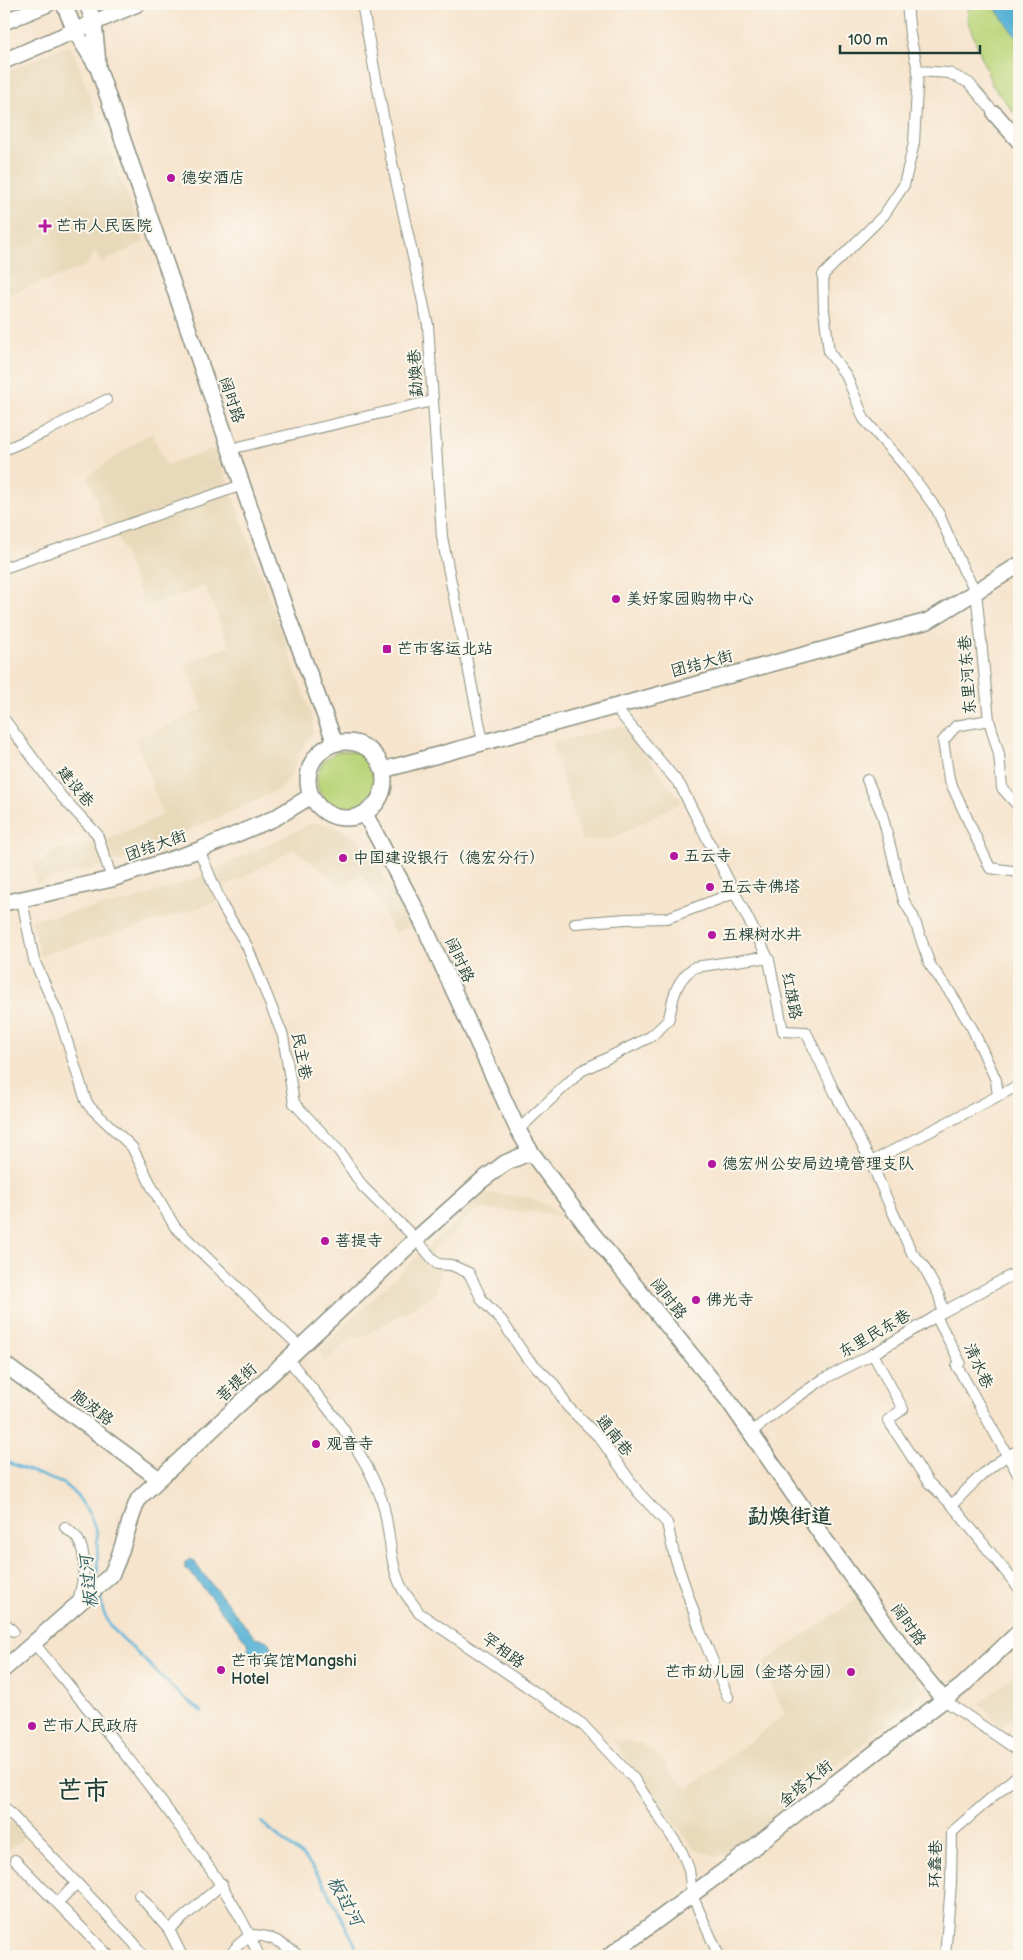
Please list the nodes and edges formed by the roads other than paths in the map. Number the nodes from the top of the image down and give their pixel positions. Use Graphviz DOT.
graph roads {
  1 [pos="48,4"];
  2 [pos="64,4"];
  3 [pos="87,4"];
  4 [pos="137,4"];
  5 [pos="362,4"];
  6 [pos="907,4"];
  7 [pos="4,22"];
  8 [pos="94,22"];
  9 [pos="74,30"];
  10 [pos="4,61"];
  11 [pos="98,68"];
  12 [pos="918,71"];
  13 [pos="995,114"];
  14 [pos="1019,141"];
  15 [pos="106,400"];
  16 [pos="432,401"];
  17 [pos="230,449"];
  18 [pos="4,450"];
  19 [pos="242,485"];
  20 [pos="1019,564"];
  21 [pos="4,568"];
  22 [pos="976,591"];
  23 [pos="614,706"];
  24 [pos="4,719"];
  25 [pos="989,720"];
  26 [pos="483,742"];
  27 [pos="335,743"];
  28 [pos="383,770"];
  29 [pos="867,780"];
  30 [pos="311,796"];
  31 [pos="1019,807"];
  32 [pos="364,814"];
  33 [pos="199,850"];
  34 [pos="1019,872"];
  35 [pos="112,879"];
  36 [pos="735,893"];
  37 [pos="22,900"];
  38 [pos="4,903"];
  39 [pos="575,924"];
  40 [pos="769,960"];
  41 [pos="1019,1086"];
  42 [pos="998,1096"];
  43 [pos="518,1130"];
  44 [pos="531,1152"];
  45 [pos="871,1162"];
  46 [pos="416,1239"];
  47 [pos="1019,1271"];
  48 [pos="939,1314"];
  49 [pos="300,1347"];
  50 [pos="873,1354"];
  51 [pos="288,1358"];
  52 [pos="4,1364"];
  53 [pos="751,1432"];
  54 [pos="1019,1450"];
  55 [pos="1008,1455"];
  56 [pos="1019,1476"];
  57 [pos="159,1480"];
  58 [pos="952,1506"];
  59 [pos="65,1527"];
  60 [pos="1019,1588"];
  61 [pos="82,1600"];
  62 [pos="4,1622"];
  63 [pos="13,1631"];
  64 [pos="1019,1632"];
  65 [pos="34,1642"];
  66 [pos="1019,1646"];
  67 [pos="4,1669"];
  68 [pos="728,1697"];
  69 [pos="948,1703"];
  70 [pos="1019,1751"];
  71 [pos="1019,1774"];
  72 [pos="4,1807"];
  73 [pos="15,1860"];
  74 [pos="77,1883"];
  75 [pos="222,1884"];
  76 [pos="139,1895"];
  77 [pos="694,1899"];
  78 [pos="57,1903"];
  79 [pos="169,1930"];
  80 [pos="250,1935"];
  81 [pos="140,1952"];
  82 [pos="109,1956"];
  83 [pos="182,1956"];
  84 [pos="230,1956"];
  85 [pos="259,1956"];
  86 [pos="299,1956"];
  87 [pos="609,1956"];
  88 [pos="624,1956"];
  89 [pos="719,1956"];
  90 [pos="945,1956"];
  1 -- 7 [label="main road"];
  2 -- 9 [label="main road"];
  3 -- 8 [label="main road"];
  4 -- 8 [label="main road"];
  5 -- 16 [label="street, 勐焕巷"];
  6 -- 12 [label="street"];
  8 -- 9 [label="main road"];
  8 -- 11 [label="main road"];
  9 -- 10 [label="main road"];
  9 -- 11 [label="main road"];
  11 -- 17 [label="main road, 阔时路"];
  12 -- 13 [label="street"];
  12 -- 22 [label="street"];
  13 -- 14 [label="main road"];
  15 -- 18 [label="street"];
  16 -- 17 [label="street"];
  16 -- 26 [label="street, 勐焕巷"];
  17 -- 19 [label="main road, 阔时路"];
  19 -- 21 [label="street"];
  19 -- 27 [label="main road, 阔时路"];
  20 -- 22 [label="main road, 团结大街"];
  22 -- 23 [label="main road, 团结大街"];
  22 -- 25 [label="street, 东里河东巷"];
  23 -- 26 [label="main road, 团结大街"];
  23 -- 36 [label="street, 红旗路"];
  24 -- 35 [label="street, 建设巷"];
  25 -- 31 [label="street"];
  25 -- 34 [label="street, 东里河东巷"];
  26 -- 28 [label="main road, 团结大街"];
  27 -- 28 [label="main road"];
  27 -- 30 [label="main road"];
  28 -- 32 [label="main road"];
  29 -- 42 [label="street"];
  30 -- 32 [label="main road"];
  30 -- 33 [label="main road, 团结大街"];
  32 -- 43 [label="main road, 阔时路"];
  33 -- 35 [label="main road, 团结大街"];
  33 -- 46 [label="street, 民主巷"];
  35 -- 37 [label="main road, 团结大街"];
  36 -- 39 [label="street"];
  36 -- 40 [label="street, 红旗路"];
  37 -- 38 [label="main road, 团结大街"];
  37 -- 49 [label="street"];
  40 -- 43 [label="street"];
  40 -- 45 [label="street, 红旗路"];
  41 -- 42 [label="street"];
  42 -- 45 [label="street"];
  43 -- 44 [label="main road, 阔时路"];
  44 -- 46 [label="main road, 菩提街"];
  44 -- 53 [label="main road, 阔时路"];
  45 -- 48 [label="street, 红旗路"];
  46 -- 49 [label="main road, 菩提街"];
  46 -- 68 [label="street, 通南巷"];
  47 -- 48 [label="street, 东里民东巷"];
  48 -- 50 [label="street, 东里民东巷"];
  48 -- 55 [label="street, 清水巷"];
  49 -- 51 [label="main road, 菩提街"];
  50 -- 53 [label="street, 东里民东巷"];
  50 -- 58 [label="street"];
  51 -- 57 [label="main road, 菩提街"];
  51 -- 77 [label="street, 罕相路"];
  52 -- 57 [label="main road, 胞波路"];
  53 -- 69 [label="main road, 阔时路"];
  54 -- 55 [label="street"];
  55 -- 56 [label="street, 清水巷"];
  55 -- 58 [label="street"];
  57 -- 61 [label="main road, 菩提街"];
  58 -- 60 [label="street"];
  59 -- 61 [label="street"];
  61 -- 65 [label="main road, 菩提街"];
  62 -- 63 [label="street"];
  64 -- 69 [label="main road, 金塔大街"];
  65 -- 67 [label="main road, 菩提街"];
  65 -- 75 [label="street"];
  66 -- 69 [label="main road, 金塔大街"];
  69 -- 70 [label="street, 阔时路"];
  69 -- 77 [label="main road, 金塔大街"];
  71 -- 90 [label="street, 环鑫巷"];
  72 -- 74 [label="street"];
  73 -- 78 [label="street"];
  74 -- 78 [label="street"];
  74 -- 81 [label="street"];
  75 -- 79 [label="street"];
  75 -- 80 [label="street"];
  76 -- 79 [label="street"];
  77 -- 87 [label="main road, 金塔大街"];
  77 -- 88 [label="main road, 金塔大街"];
  77 -- 89 [label="street, 罕相路"];
  78 -- 82 [label="street"];
  79 -- 83 [label="street"];
  80 -- 84 [label="street"];
  80 -- 85 [label="street"];
  80 -- 86 [label="street"];
}
